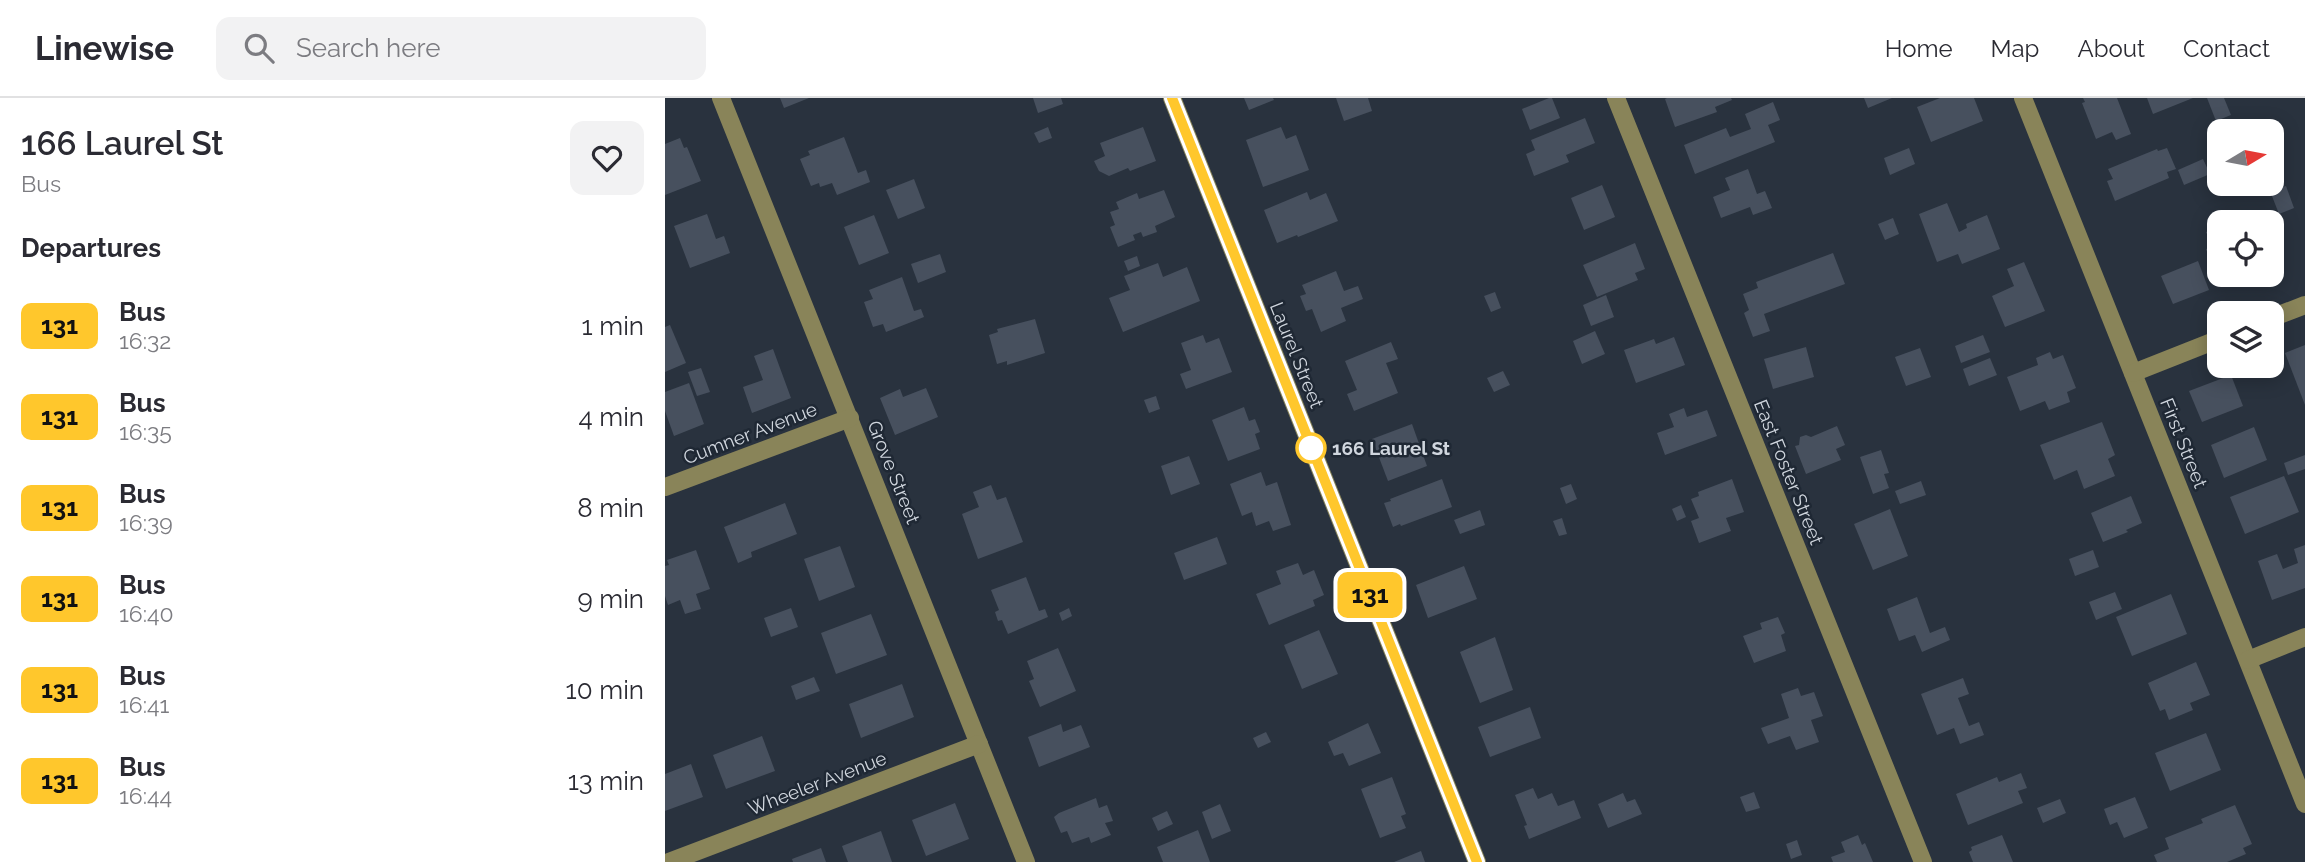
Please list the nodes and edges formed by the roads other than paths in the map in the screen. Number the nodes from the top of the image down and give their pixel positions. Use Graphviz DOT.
graph roads {
  1 [pos="721,98"];
  2 [pos="1172,98"];
  3 [pos="1616,98"];
  4 [pos="2023,98"];
  5 [pos="2305,305"];
  6 [pos="2284,313"];
  7 [pos="2207,344"];
  8 [pos="2133,373"];
  9 [pos="850,418"];
  10 [pos="665,487"];
  11 [pos="2305,637"];
  12 [pos="2248,660"];
  13 [pos="979,744"];
  14 [pos="2305,804"];
  15 [pos="669,862"];
  16 [pos="1026,862"];
  17 [pos="1477,862"];
  18 [pos="1923,862"];
  1 -- 9 [label="street, Grove Street"];
  2 -- 17 [label="street, Laurel Street"];
  3 -- 18 [label="street, East Foster Street"];
  4 -- 8 [label="street, First Street"];
  5 -- 6 [label="street"];
  7 -- 8 [label="street"];
  8 -- 12 [label="street, First Street"];
  9 -- 10 [label="street, Cumner Avenue"];
  9 -- 13 [label="street, Grove Street"];
  11 -- 12 [label="street"];
  12 -- 14 [label="street, First Street"];
  13 -- 15 [label="street, Wheeler Avenue"];
  13 -- 16 [label="street, Grove Street"];
}
